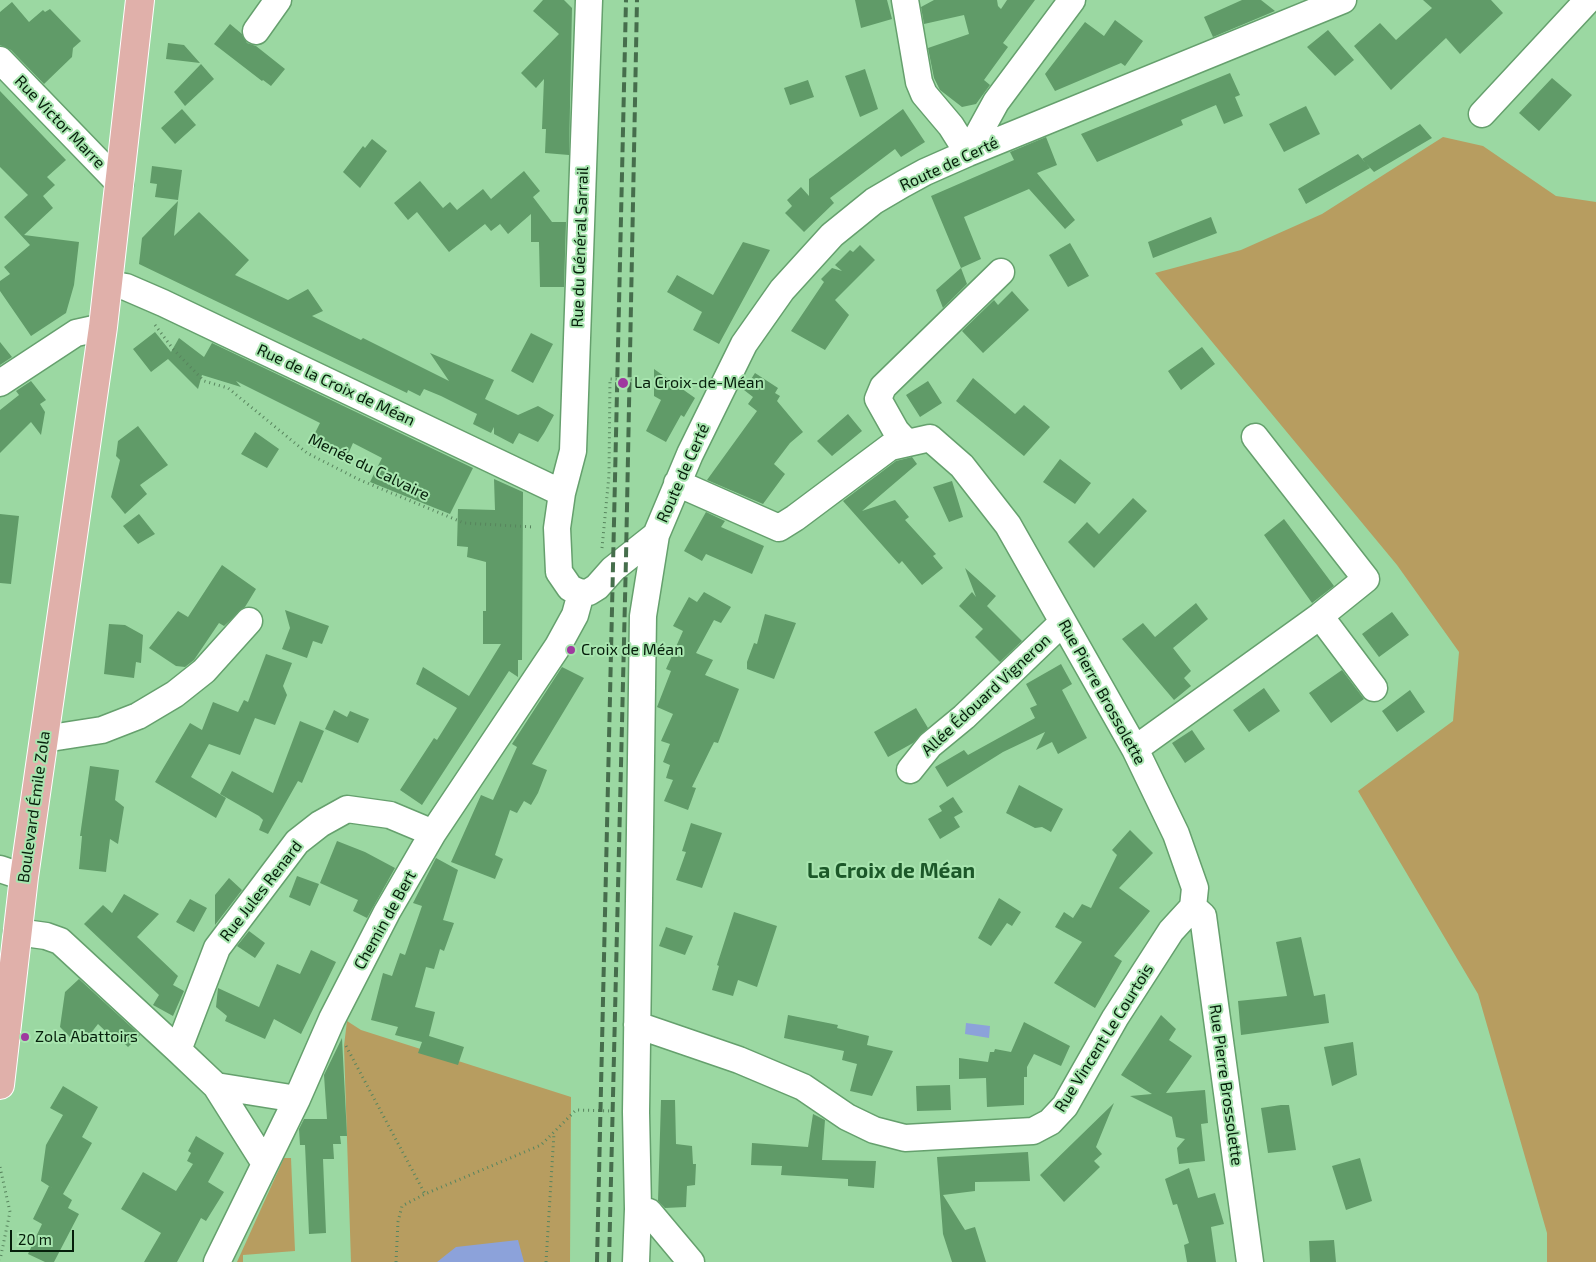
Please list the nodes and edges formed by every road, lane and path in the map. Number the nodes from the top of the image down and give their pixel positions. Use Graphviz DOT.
graph roads {
  1 [pos="140,0"];
  2 [pos="278,0"];
  3 [pos="589,0"];
  4 [pos="905,0"];
  5 [pos="1072,0"];
  6 [pos="1344,0"];
  7 [pos="1588,0"];
  8 [pos="256,31"];
  9 [pos="0,60"];
  10 [pos="1482,114"];
  11 [pos="968,153"];
  12 [pos="120,184"];
  13 [pos="1001,272"];
  14 [pos="108,284"];
  15 [pos="153,323"];
  16 [pos="103,327"];
  17 [pos="633,380"];
  18 [pos="0,383"];
  19 [pos="1255,437"];
  20 [pos="907,443"];
  21 [pos="677,483"];
  22 [pos="562,493"];
  23 [pos="533,527"];
  24 [pos="656,535"];
  25 [pos="601,553"];
  26 [pos="581,593"];
  27 [pos="1320,616"];
  28 [pos="249,621"];
  29 [pos="1063,622"];
  30 [pos="1374,688"];
  31 [pos="44,739"];
  32 [pos="1135,748"];
  33 [pos="910,770"];
  34 [pos="434,833"];
  35 [pos="12,873"];
  36 [pos="1193,907"];
  37 [pos="17,932"];
  38 [pos="643,1026"];
  39 [pos="343,1040"];
  40 [pos="178,1050"];
  41 [pos="0,1085"];
  42 [pos="216,1086"];
  43 [pos="297,1099"];
  44 [pos="636,1112"];
  45 [pos="554,1132"];
  46 [pos="264,1162"];
  47 [pos="0,1167"];
  48 [pos="425,1194"];
  49 [pos="638,1209"];
  50 [pos="0,1260"];
  51 [pos="217,1262"];
  52 [pos="396,1262"];
  53 [pos="546,1262"];
  54 [pos="636,1262"];
  55 [pos="691,1262"];
  56 [pos="1250,1262"];
  1 -- 12 [label="main road, Boulevard Émile Zola"];
  2 -- 8 [label="street"];
  3 -- 22 [label="street, Rue du Général Sarrail"];
  4 -- 11 [label="street"];
  5 -- 11 [label="street"];
  6 -- 11 [label="street, Route de Certé"];
  7 -- 10 [label="street"];
  9 -- 12 [label="street, Rue Victor Marre"];
  11 -- 21 [label="street, Route de Certé"];
  12 -- 14 [label="main road, Boulevard Émile Zola"];
  13 -- 20 [label="street"];
  14 -- 16 [label="main road, Boulevard Émile Zola"];
  14 -- 22 [label="street, Rue de la Croix de Méan"];
  15 -- 23 [label="path, Menée du Calvaire"];
  16 -- 18 [label="street"];
  16 -- 31 [label="main road, Boulevard Émile Zola"];
  17 -- 25 [label="path"];
  19 -- 27 [label="street"];
  20 -- 21 [label="street, Rue Pierre Brossolette"];
  20 -- 29 [label="street, Rue Pierre Brossolette"];
  21 -- 24 [label="street, Route de Certé"];
  22 -- 26 [label="street, Rue du Général Sarrail"];
  24 -- 26 [label="street"];
  24 -- 38 [label="street, Route de Certé"];
  26 -- 34 [label="street, Chemin de Bert"];
  27 -- 30 [label="street"];
  27 -- 32 [label="street"];
  28 -- 31 [label="street"];
  29 -- 32 [label="street, Rue Pierre Brossolette"];
  29 -- 33 [label="street, Allée Édouard Vigneron"];
  31 -- 35 [label="main road, Boulevard Émile Zola"];
  32 -- 36 [label="street, Rue Pierre Brossolette"];
  34 -- 40 [label="street, Rue Jules Renard"];
  34 -- 43 [label="street, Chemin de Bert"];
  35 -- 37 [label="main road, Boulevard Émile Zola"];
  36 -- 38 [label="street, Rue Vincent Le Courtois"];
  36 -- 56 [label="street, Rue Pierre Brossolette"];
  37 -- 40 [label="street"];
  37 -- 41 [label="main road, Boulevard Émile Zola"];
  38 -- 44 [label="street, Route de Certé"];
  39 -- 48 [label="path"];
  40 -- 42 [label="street"];
  42 -- 43 [label="street"];
  42 -- 46 [label="street"];
  43 -- 46 [label="street, Chemin de Bert"];
  44 -- 45 [label="path"];
  44 -- 49 [label="street, Route de Certé"];
  45 -- 48 [label="path"];
  45 -- 53 [label="path"];
  46 -- 51 [label="street, Chemin de Bert"];
  47 -- 50 [label="path"];
  48 -- 52 [label="path"];
  49 -- 54 [label="street, Route de Certé"];
  49 -- 55 [label="street"];
}
